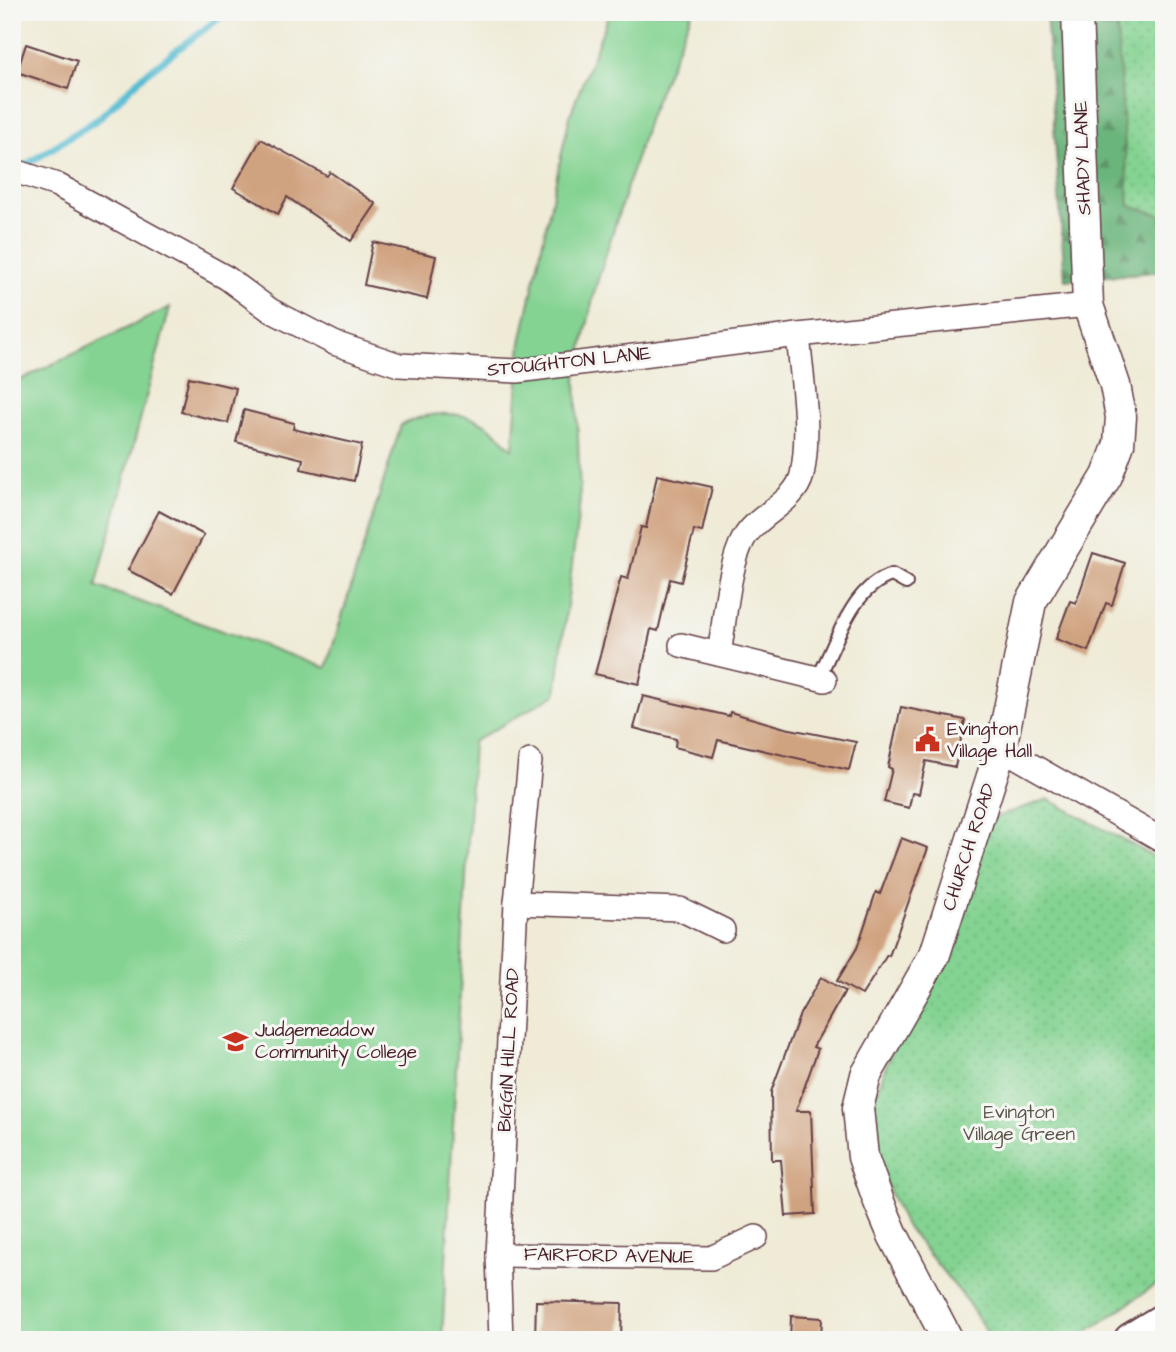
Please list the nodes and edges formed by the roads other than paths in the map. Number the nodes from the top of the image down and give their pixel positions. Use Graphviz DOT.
graph roads {
  1 [pos="1077,12"];
  2 [pos="12,170"];
  3 [pos="1088,305"];
  4 [pos="798,335"];
  5 [pos="906,583"];
  6 [pos="681,645"];
  7 [pos="719,654"];
  8 [pos="821,679"];
  9 [pos="1001,748"];
  10 [pos="530,761"];
  11 [pos="1164,841"];
  12 [pos="516,903"];
  13 [pos="723,930"];
  14 [pos="756,1237"];
  15 [pos="498,1255"];
  16 [pos="1164,1320"];
  17 [pos="501,1340"];
  18 [pos="948,1340"];
  19 [pos="1131,1340"];
  1 -- 3 [label="street, SHADY LANE"];
  2 -- 4 [label="street, STOUGHTON LANE"];
  3 -- 4 [label="street, STOUGHTON LANE"];
  3 -- 9 [label="street, CHURCH ROAD"];
  4 -- 7 [label="street"];
  5 -- 8 [label="lane"];
  6 -- 7 [label="street"];
  7 -- 8 [label="street"];
  9 -- 11 [label="street"];
  9 -- 18 [label="street, CHURCH ROAD"];
  10 -- 12 [label="street, BIGGIN HILL ROAD"];
  12 -- 13 [label="street"];
  12 -- 15 [label="street, BIGGIN HILL ROAD"];
  14 -- 15 [label="street, FAIRFORD AVENUE"];
  15 -- 17 [label="street, BIGGIN HILL ROAD"];
  16 -- 19 [label="main road"];
}
